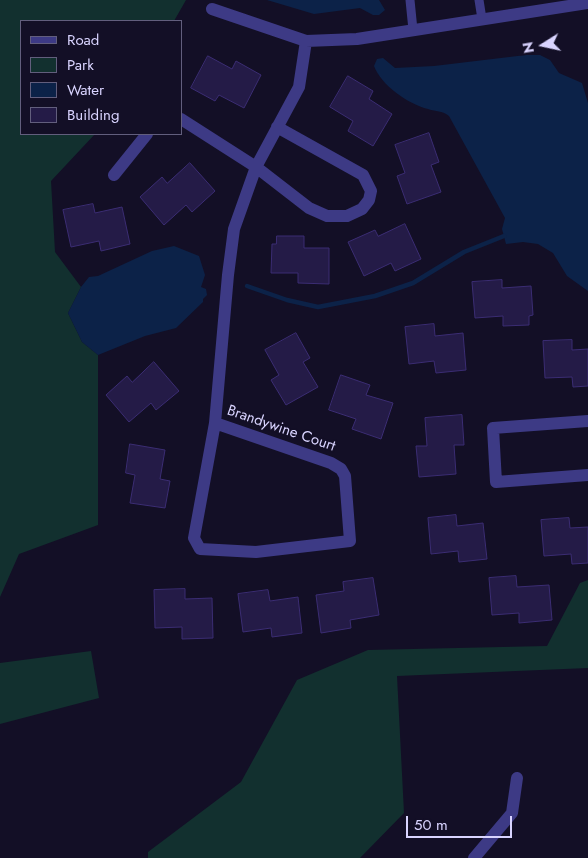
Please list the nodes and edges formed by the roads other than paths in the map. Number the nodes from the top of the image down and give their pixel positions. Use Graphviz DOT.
graph roads {
  1 [pos="410,0"];
  2 [pos="479,0"];
  3 [pos="582,2"];
  4 [pos="212,9"];
  5 [pos="482,19"];
  6 [pos="413,30"];
  7 [pos="306,41"];
  8 [pos="182,120"];
  9 [pos="277,127"];
  10 [pos="146,135"];
  11 [pos="256,167"];
  12 [pos="114,175"];
  13 [pos="588,421"];
  14 [pos="215,423"];
  15 [pos="588,475"];
  16 [pos="517,778"];
  17 [pos="474,858"];
  1 -- 6 [label="lane"];
  2 -- 5 [label="lane"];
  3 -- 5 [label="street"];
  4 -- 7 [label="street"];
  5 -- 6 [label="street"];
  6 -- 7 [label="street"];
  7 -- 9 [label="street, Brandywine Court"];
  8 -- 11 [label="street"];
  9 -- 11 [label="street, Brandywine Court"];
  9 -- 11 [label="street"];
  10 -- 12 [label="street"];
  11 -- 14 [label="street, Brandywine Court"];
  13 -- 15 [label="street"];
  14 -- 14 [label="street, Brandywine Court"];
  16 -- 17 [label="street"];
}
